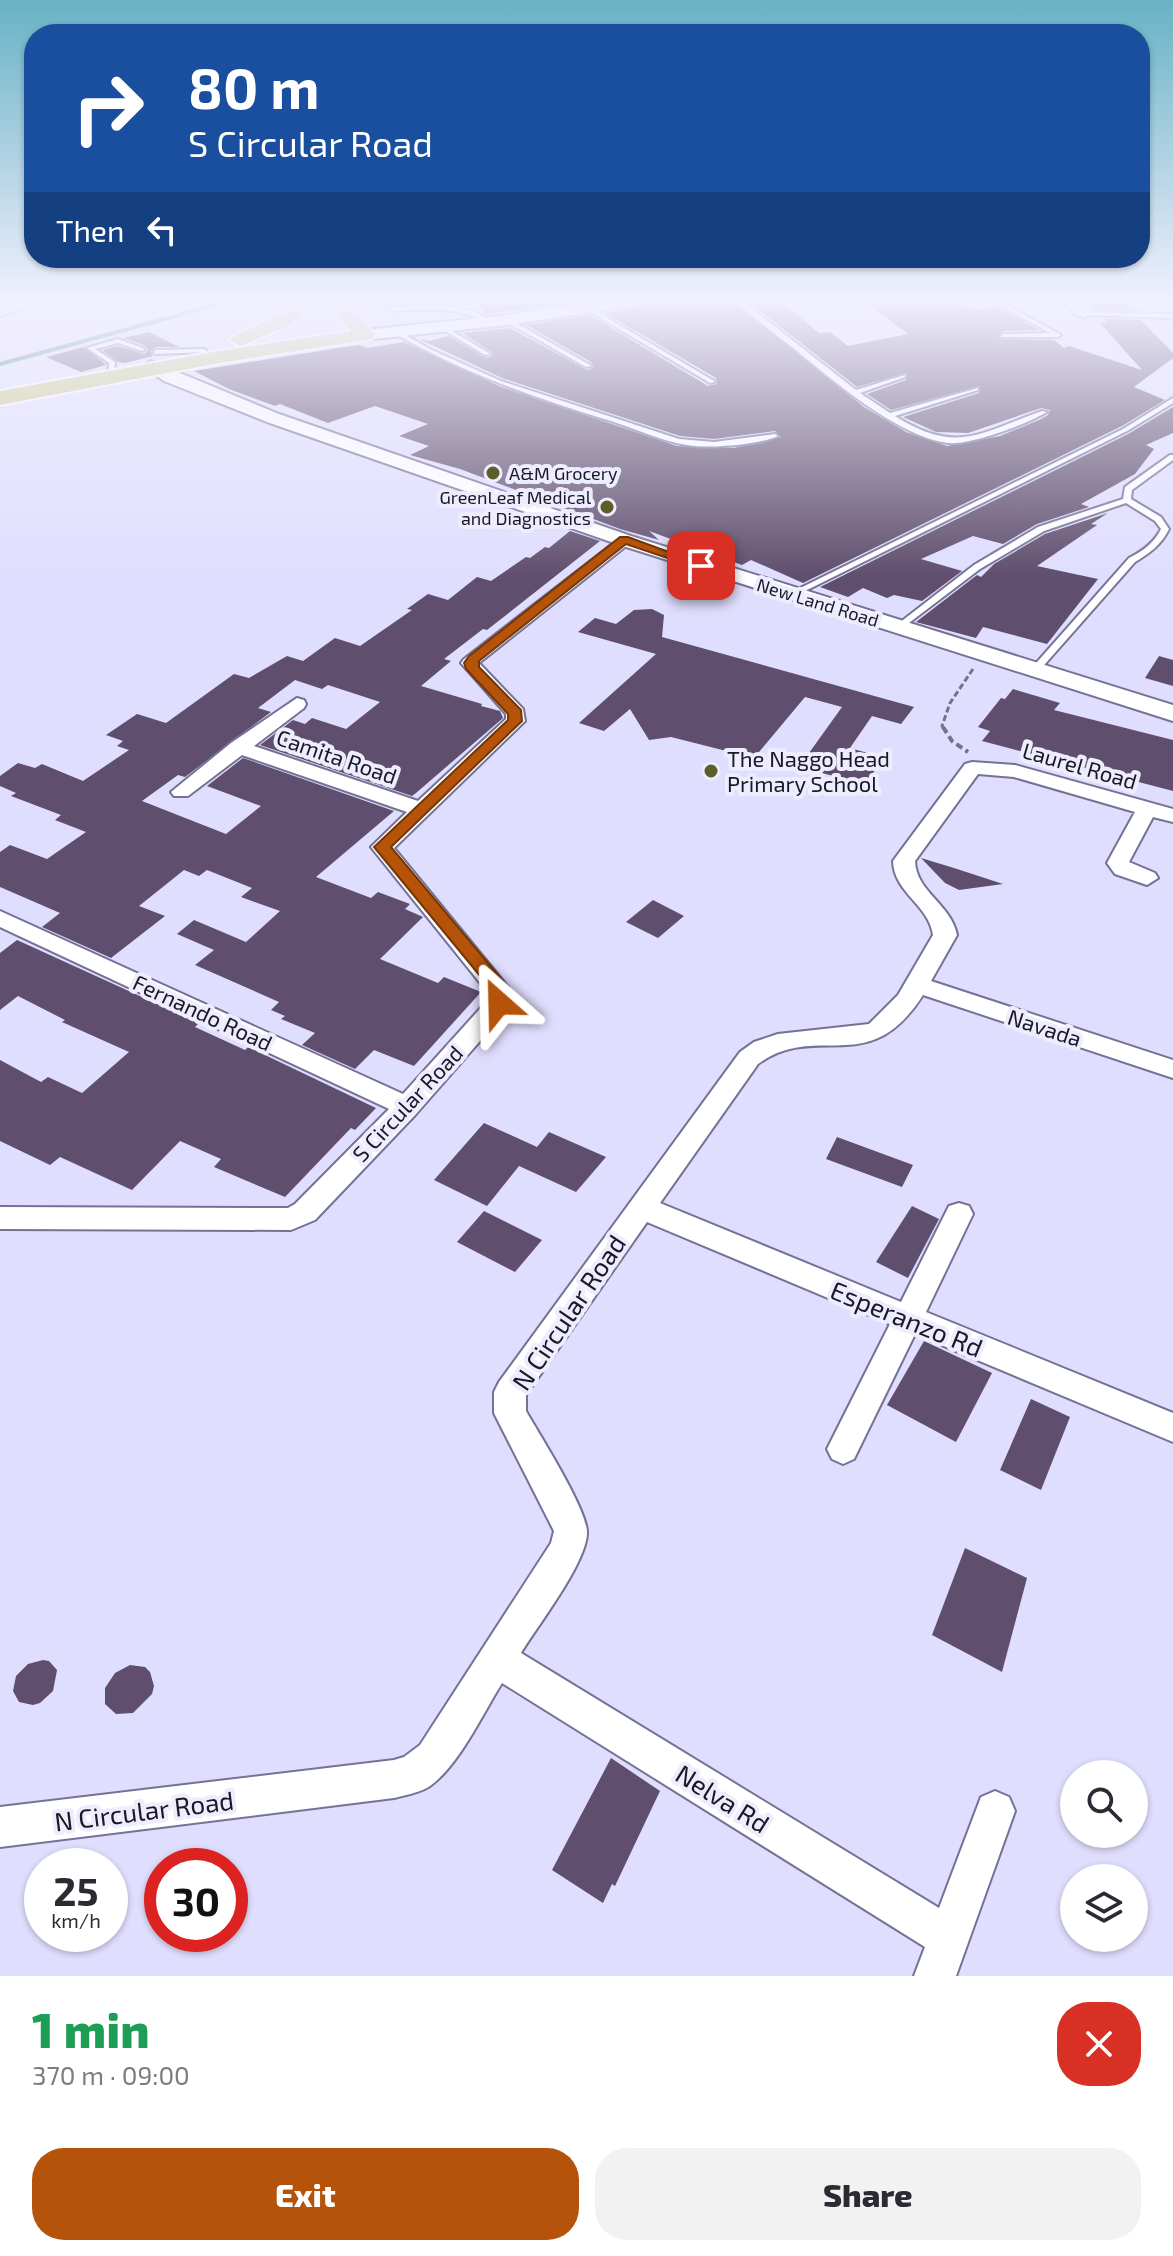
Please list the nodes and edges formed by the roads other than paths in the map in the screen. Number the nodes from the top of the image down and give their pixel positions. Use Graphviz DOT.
graph roads {
  1 [pos="220,392"];
  2 [pos="525,392"];
  3 [pos="856,392"];
  4 [pos="965,392"];
  5 [pos="1173,400"];
  6 [pos="1044,412"];
  7 [pos="891,415"];
  8 [pos="775,436"];
  9 [pos="1173,457"];
  10 [pos="1127,500"];
  11 [pos="624,540"];
  12 [pos="792,594"];
  13 [pos="898,627"];
  14 [pos="1035,670"];
  15 [pos="297,704"];
  16 [pos="1173,713"];
  17 [pos="238,747"];
  18 [pos="982,768"];
  19 [pos="181,792"];
  20 [pos="420,809"];
  21 [pos="1147,809"];
  22 [pos="1173,816"];
  23 [pos="1147,878"];
  24 [pos="0,918"];
  25 [pos="917,985"];
  26 [pos="1173,1069"];
  27 [pos="407,1107"];
  28 [pos="640,1207"];
  29 [pos="959,1214"];
  30 [pos="0,1218"];
  31 [pos="908,1318"];
  32 [pos="1173,1428"];
  33 [pos="843,1449"];
  34 [pos="496,1659"];
  35 [pos="995,1811"];
  36 [pos="0,1827"];
  37 [pos="949,1938"];
  38 [pos="935,1976"];
  1 -- 11 [label="street, New Land Road"];
  2 -- 8 [label="lane"];
  3 -- 7 [label="lane"];
  4 -- 7 [label="lane"];
  5 -- 12 [label="lane"];
  6 -- 7 [label="lane"];
  9 -- 10 [label="lane"];
  10 -- 13 [label="lane"];
  10 -- 14 [label="lane"];
  11 -- 12 [label="street, New Land Road"];
  11 -- 20 [label="street, S Circular Road"];
  12 -- 13 [label="street, New Land Road"];
  13 -- 14 [label="street, New Land Road"];
  14 -- 16 [label="street, New Land Road"];
  15 -- 17 [label="street"];
  17 -- 19 [label="street"];
  17 -- 20 [label="street, Camita Road"];
  18 -- 21 [label="street, Laurel Road"];
  18 -- 25 [label="street, N Circular Road"];
  20 -- 27 [label="street, S Circular Road"];
  21 -- 22 [label="street, Laurel Road"];
  21 -- 23 [label="street"];
  24 -- 27 [label="street, Fernando Road"];
  25 -- 26 [label="street, Navada"];
  25 -- 28 [label="street, N Circular Road"];
  27 -- 30 [label="street, S Circular Road"];
  28 -- 31 [label="street, Esperanzo Rd"];
  28 -- 34 [label="street, N Circular Road"];
  29 -- 31 [label="street"];
  31 -- 32 [label="street, Esperanzo Rd"];
  31 -- 33 [label="street"];
  34 -- 36 [label="street, N Circular Road"];
  34 -- 37 [label="street, Nelva Rd"];
  35 -- 37 [label="street"];
  37 -- 38 [label="street"];
}
